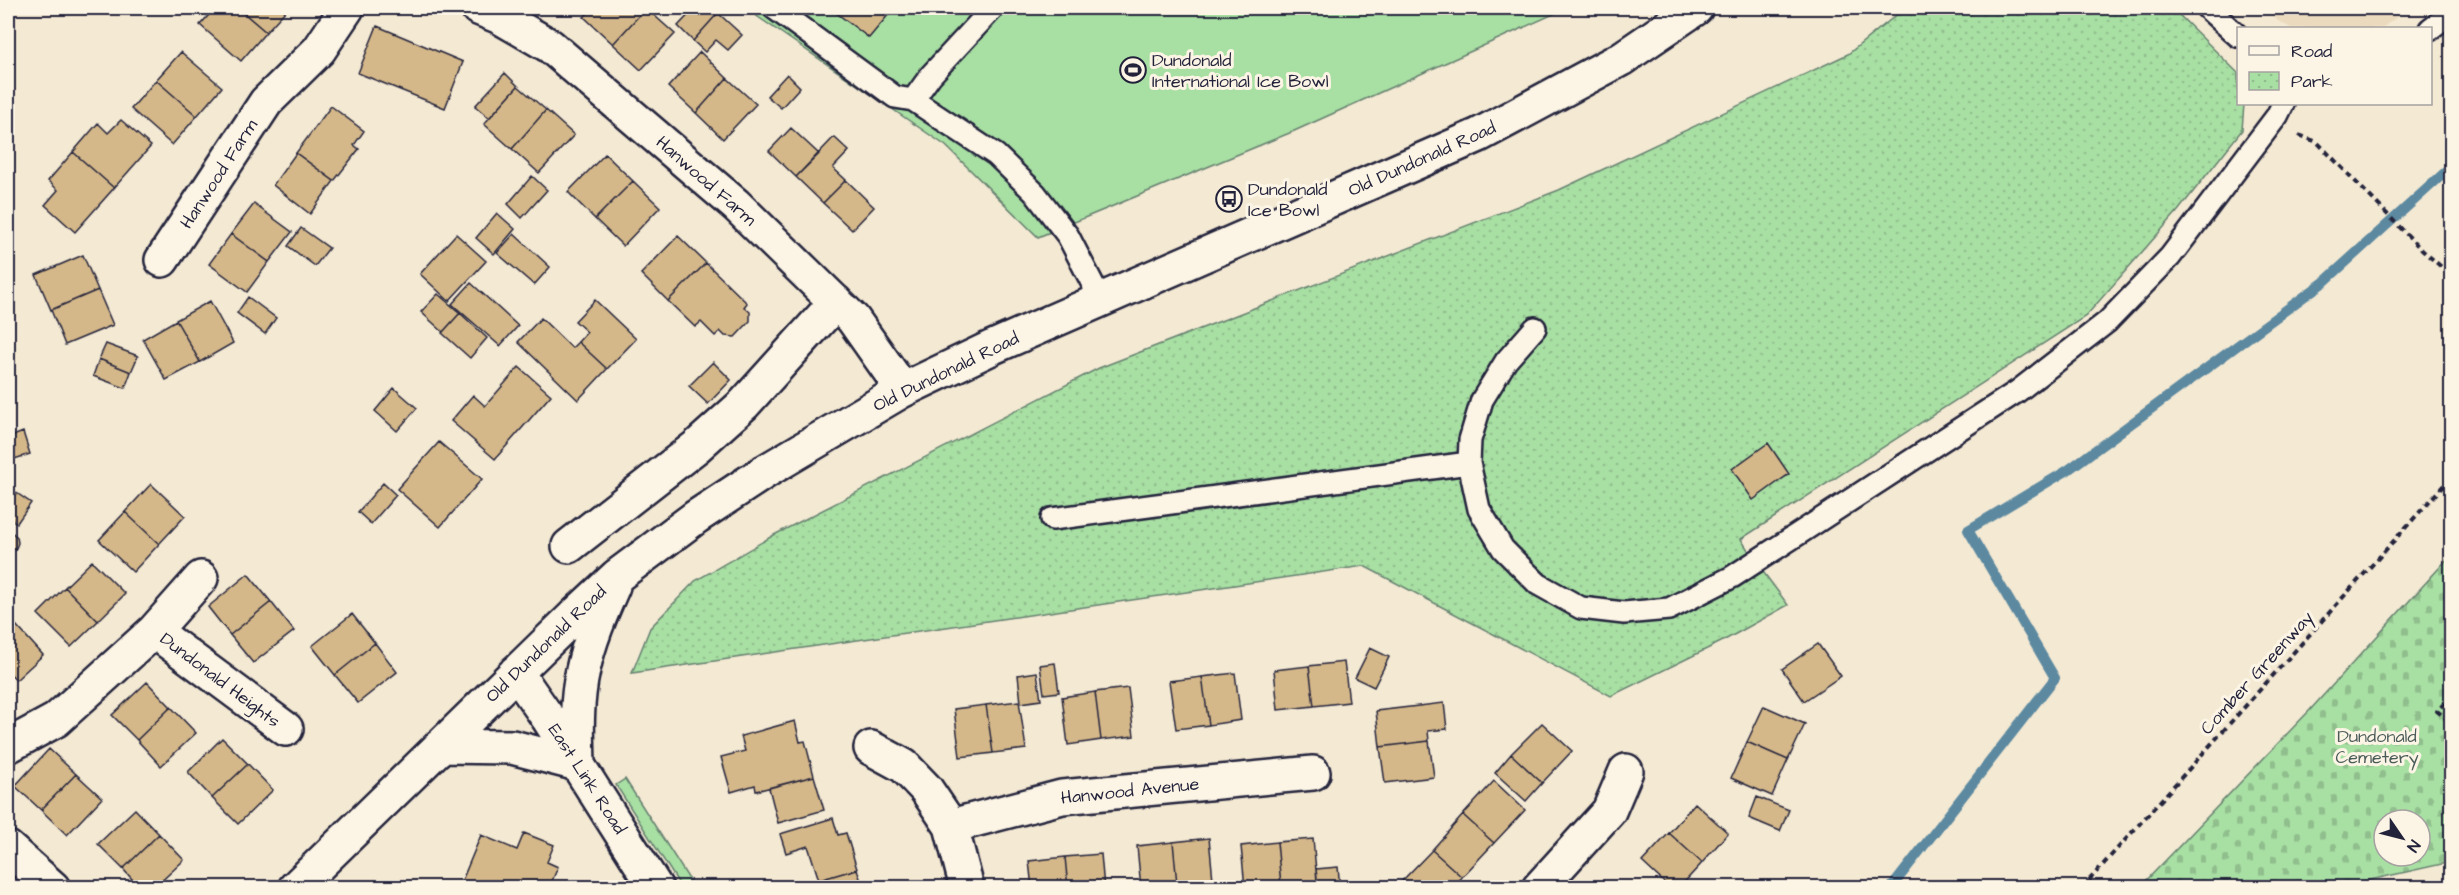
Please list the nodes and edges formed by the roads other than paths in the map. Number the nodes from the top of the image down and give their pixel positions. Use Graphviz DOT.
graph roads {
  1 [pos="347,8"];
  2 [pos="478,8"];
  3 [pos="774,8"];
  4 [pos="993,8"];
  5 [pos="1696,8"];
  6 [pos="2207,8"];
  7 [pos="2451,12"];
  8 [pos="2431,27"];
  9 [pos="2237,35"];
  10 [pos="913,100"];
  11 [pos="2282,105"];
  12 [pos="162,260"];
  13 [pos="1101,300"];
  14 [pos="836,302"];
  15 [pos="1535,328"];
  16 [pos="903,390"];
  17 [pos="1469,463"];
  18 [pos="1052,519"];
  19 [pos="569,546"];
  20 [pos="617,576"];
  21 [pos="201,578"];
  22 [pos="154,630"];
  23 [pos="516,672"];
  24 [pos="286,729"];
  25 [pos="8,746"];
  26 [pos="440,746"];
  27 [pos="872,748"];
  28 [pos="578,764"];
  29 [pos="1626,771"];
  30 [pos="1313,773"];
  31 [pos="951,826"];
  32 [pos="8,848"];
  33 [pos="53,888"];
  34 [pos="295,888"];
  35 [pos="656,888"];
  36 [pos="967,888"];
  37 [pos="1539,888"];
  1 -- 12 [label="street, Hanwood Farm"];
  2 -- 14 [label="street, Hanwood Farm"];
  3 -- 10 [label="lane"];
  4 -- 10 [label="lane"];
  5 -- 13 [label="street, Old Dundonald Road"];
  6 -- 9 [label="lane"];
  7 -- 8 [label="lane"];
  10 -- 13 [label="lane"];
  11 -- 17 [label="lane"];
  13 -- 16 [label="street, Old Dundonald Road"];
  14 -- 16 [label="street, Hanwood Farm"];
  14 -- 19 [label="street"];
  15 -- 17 [label="lane"];
  16 -- 20 [label="street, Old Dundonald Road"];
  17 -- 18 [label="lane"];
  20 -- 23 [label="street, Old Dundonald Road"];
  20 -- 28 [label="street"];
  21 -- 22 [label="street, Dundonald Heights"];
  22 -- 24 [label="street, Dundonald Heights"];
  22 -- 25 [label="street, Dundonald Heights"];
  23 -- 26 [label="street, Old Dundonald Road"];
  23 -- 28 [label="street, East Link Road"];
  26 -- 28 [label="street"];
  26 -- 34 [label="street, Old Dundonald Road"];
  27 -- 31 [label="street"];
  28 -- 35 [label="street, East Link Road"];
  29 -- 37 [label="street"];
  30 -- 31 [label="street, Hanwood Avenue"];
  31 -- 36 [label="street"];
  32 -- 33 [label="street"];
}
